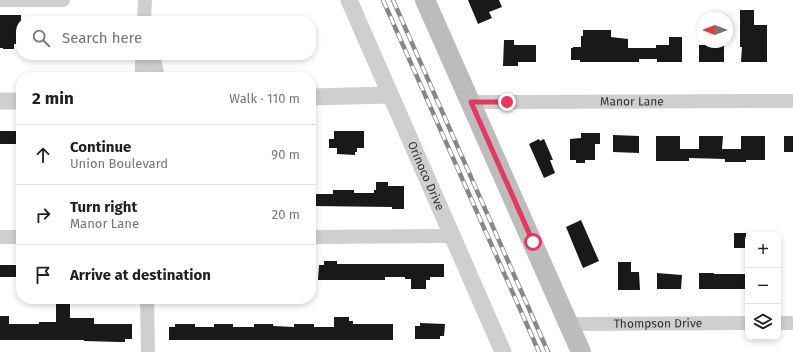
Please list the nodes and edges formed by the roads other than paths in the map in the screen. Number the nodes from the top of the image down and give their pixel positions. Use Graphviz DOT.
graph roads {
  1 [pos="0,0"];
  2 [pos="63,0"];
  3 [pos="349,0"];
  4 [pos="425,0"];
  5 [pos="142,60"];
  6 [pos="154,60"];
  7 [pos="142,72"];
  8 [pos="157,72"];
  9 [pos="390,95"];
  10 [pos="316,97"];
  11 [pos="0,101"];
  12 [pos="16,101"];
  13 [pos="793,101"];
  14 [pos="471,102"];
  15 [pos="453,236"];
  16 [pos="0,237"];
  17 [pos="16,237"];
  18 [pos="316,237"];
  19 [pos="147,304"];
  20 [pos="569,324"];
  21 [pos="745,324"];
  22 [pos="781,324"];
  23 [pos="793,324"];
  24 [pos="148,352"];
  25 [pos="503,352"];
  26 [pos="582,352"];
  1 -- 2 [label="street"];
  3 -- 9 [label="street, Orinoco Drive"];
  4 -- 14 [label="main road"];
  5 -- 7 [label="street"];
  6 -- 8 [label="street"];
  9 -- 10 [label="street"];
  9 -- 15 [label="street, Orinoco Drive"];
  11 -- 12 [label="street"];
  13 -- 14 [label="street, Manor Lane"];
  14 -- 20 [label="main road"];
  15 -- 18 [label="street"];
  15 -- 25 [label="street, Orinoco Drive"];
  16 -- 17 [label="street"];
  19 -- 24 [label="street"];
  20 -- 21 [label="street, Thompson Drive"];
  20 -- 26 [label="main road"];
  22 -- 23 [label="street"];
}
